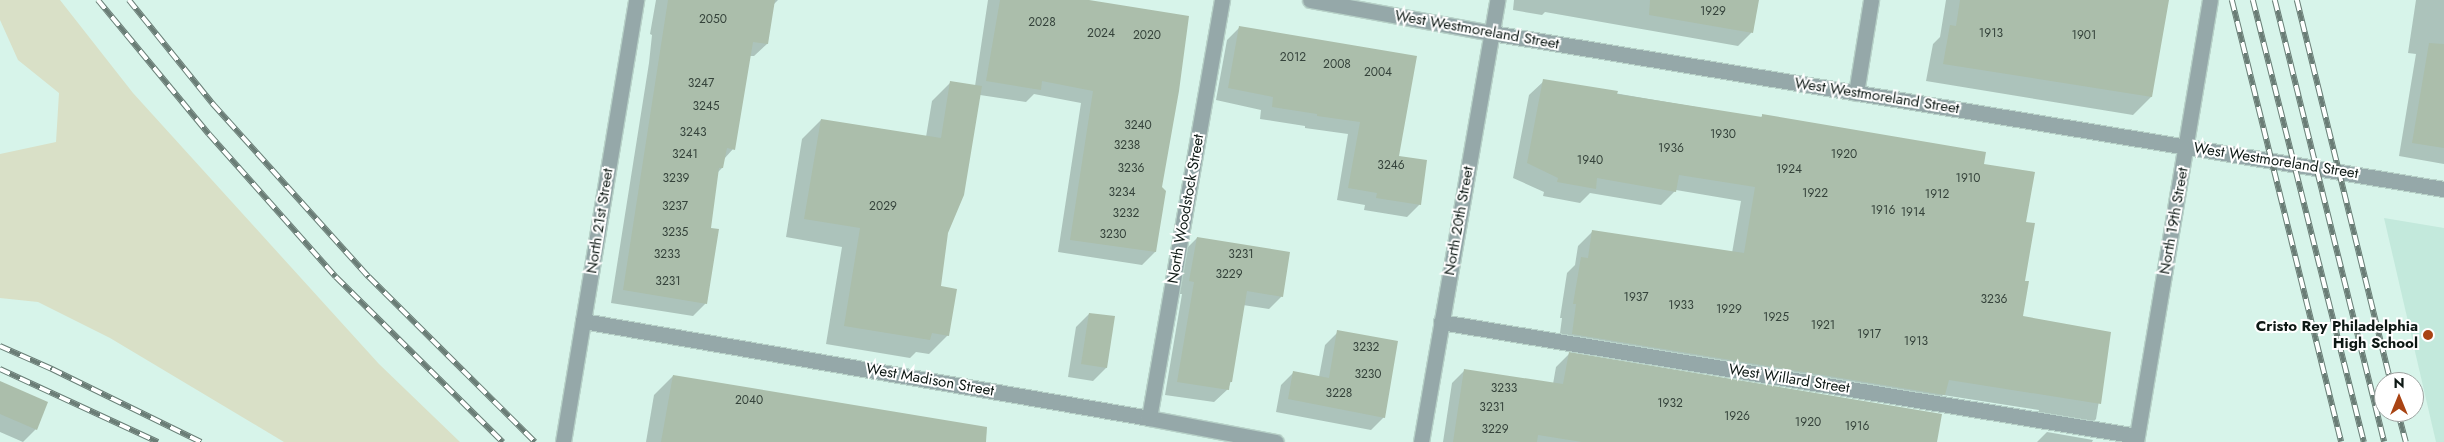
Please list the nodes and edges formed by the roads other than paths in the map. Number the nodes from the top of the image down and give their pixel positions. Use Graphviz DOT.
graph roads {
  1 [pos="636,0"];
  2 [pos="1222,0"];
  3 [pos="1310,0"];
  4 [pos="1497,0"];
  5 [pos="1871,0"];
  6 [pos="2210,0"];
  7 [pos="1492,33"];
  8 [pos="1856,93"];
  9 [pos="2186,146"];
  10 [pos="2444,190"];
  11 [pos="583,321"];
  12 [pos="1441,322"];
  13 [pos="1149,418"];
  14 [pos="2137,439"];
  15 [pos="563,442"];
  16 [pos="1276,442"];
  17 [pos="1420,442"];
  1 -- 11 [label="street, North 21st Street"];
  2 -- 13 [label="street, North Woodstock Street"];
  3 -- 7 [label="street, West Westmoreland Street"];
  4 -- 7 [label="street, North 20th Street"];
  5 -- 8 [label="street"];
  6 -- 9 [label="street, North 19th Street"];
  7 -- 8 [label="street, West Westmoreland Street"];
  7 -- 12 [label="street, North 20th Street"];
  8 -- 9 [label="street, West Westmoreland Street"];
  9 -- 10 [label="street, West Westmoreland Street"];
  9 -- 14 [label="street, North 19th Street"];
  11 -- 13 [label="street, West Madison Street"];
  11 -- 15 [label="street, North 21st Street"];
  12 -- 14 [label="street, West Willard Street"];
  12 -- 17 [label="street, North 20th Street"];
  13 -- 16 [label="street, West Madison Street"];
}
